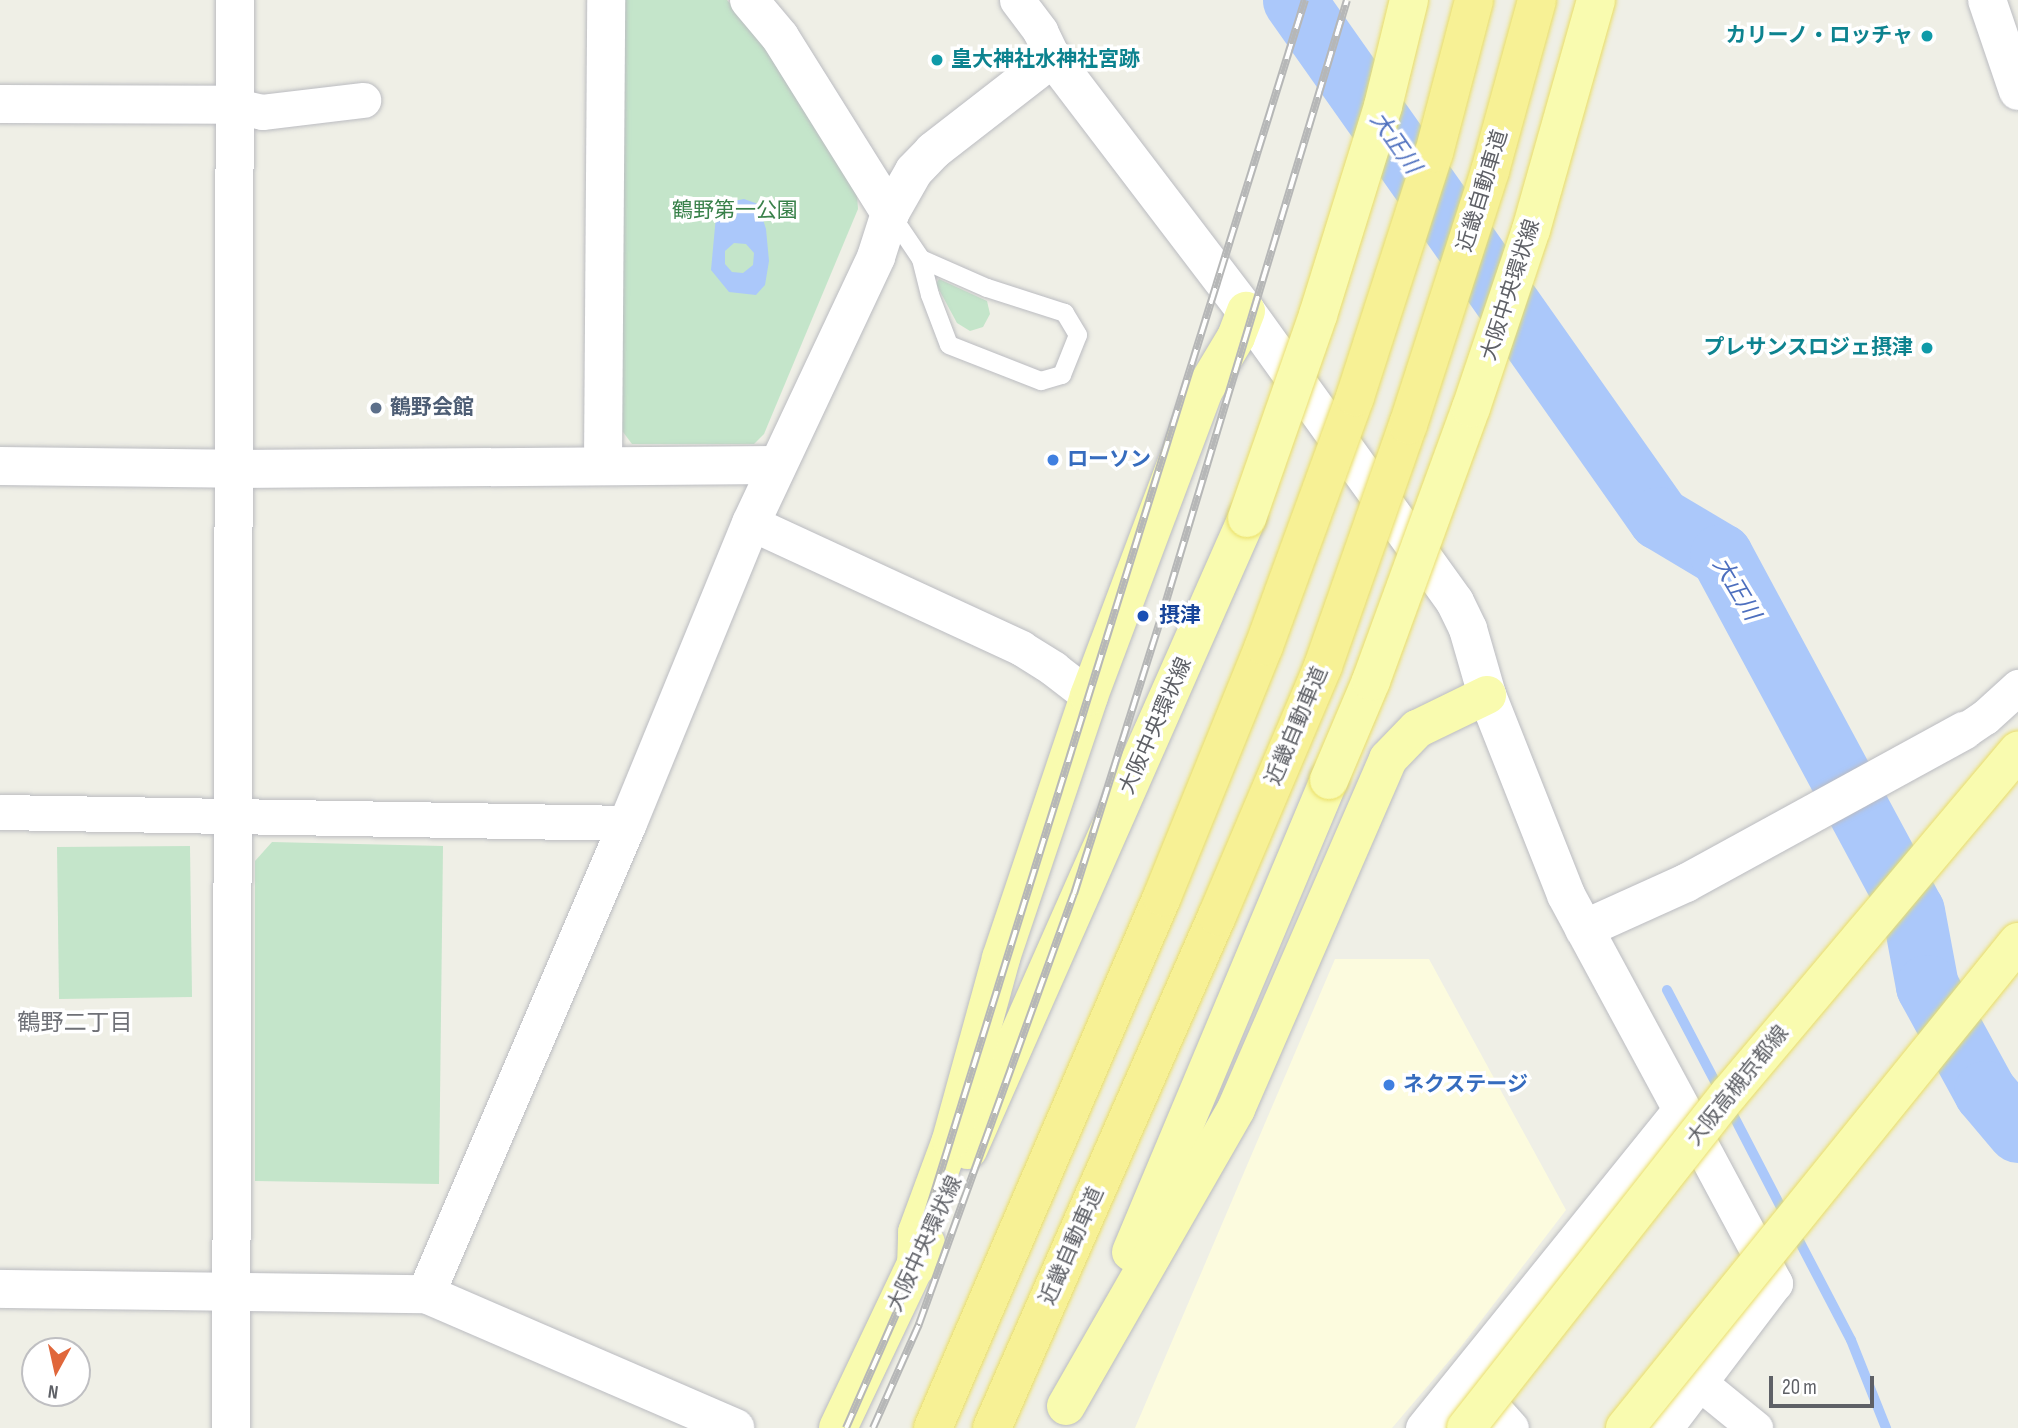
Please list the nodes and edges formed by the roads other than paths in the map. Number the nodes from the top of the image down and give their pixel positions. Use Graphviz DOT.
graph roads {
  1 [pos="235,0"];
  2 [pos="606,0"];
  3 [pos="749,0"];
  4 [pos="1017,0"];
  5 [pos="1409,0"];
  6 [pos="1475,0"];
  7 [pos="1537,0"];
  8 [pos="1596,0"];
  9 [pos="1987,0"];
  10 [pos="1053,58"];
  11 [pos="2018,91"];
  12 [pos="363,100"];
  13 [pos="0,104"];
  14 [pos="232,105"];
  15 [pos="890,213"];
  16 [pos="921,259"];
  17 [pos="1246,311"];
  18 [pos="603,464"];
  19 [pos="776,465"];
  20 [pos="0,466"];
  21 [pos="235,468"];
  22 [pos="751,523"];
  23 [pos="2018,687"];
  24 [pos="1487,695"];
  25 [pos="1089,696"];
  26 [pos="1964,731"];
  27 [pos="2018,751"];
  28 [pos="0,813"];
  29 [pos="234,816"];
  30 [pos="628,823"];
  31 [pos="1584,929"];
  32 [pos="2018,942"];
  33 [pos="1681,1108"];
  34 [pos="916,1267"];
  35 [pos="0,1289"];
  36 [pos="233,1290"];
  37 [pos="426,1294"];
  38 [pos="1466,1377"];
  39 [pos="1701,1384"];
  40 [pos="1062,1417"];
  41 [pos="231,1428"];
  42 [pos="736,1428"];
  43 [pos="838,1428"];
  44 [pos="933,1428"];
  45 [pos="992,1428"];
  46 [pos="1423,1428"];
  47 [pos="1466,1428"];
  48 [pos="1511,1428"];
  49 [pos="1625,1428"];
  50 [pos="1665,1428"];
  51 [pos="1755,1428"];
  1 -- 14 [label="street"];
  2 -- 18 [label="street"];
  3 -- 15 [label="street"];
  4 -- 10 [label="street"];
  5 -- 34 [label="main road, 大阪中央環状線, bridge"];
  6 -- 44 [label="highway, bridge"];
  7 -- 45 [label="highway, 近畿自動車道, bridge"];
  8 -- 40 [label="main road, 大阪中央環状線, bridge"];
  9 -- 11 [label="street"];
  10 -- 15 [label="street"];
  10 -- 17 [label="street"];
  12 -- 14 [label="street"];
  13 -- 14 [label="street"];
  14 -- 21 [label="street"];
  15 -- 16 [label="lane"];
  15 -- 19 [label="street"];
  16 -- 16 [label="lane"];
  17 -- 24 [label="street"];
  17 -- 25 [label="main road"];
  18 -- 19 [label="street"];
  18 -- 21 [label="street"];
  19 -- 22 [label="street"];
  20 -- 21 [label="street"];
  21 -- 29 [label="street"];
  22 -- 25 [label="street"];
  22 -- 30 [label="street"];
  23 -- 26 [label="street"];
  24 -- 31 [label="street"];
  24 -- 40 [label="main road"];
  25 -- 34 [label="main road"];
  26 -- 31 [label="street"];
  27 -- 47 [label="main road, 大阪高槻京都線, bridge"];
  28 -- 29 [label="street"];
  29 -- 30 [label="street"];
  29 -- 36 [label="street"];
  30 -- 37 [label="street"];
  31 -- 33 [label="street"];
  32 -- 49 [label="main road, bridge"];
  33 -- 38 [label="street"];
  33 -- 39 [label="street"];
  34 -- 43 [label="main road, 大阪中央環状線"];
  35 -- 36 [label="street"];
  36 -- 37 [label="street"];
  36 -- 41 [label="street"];
  37 -- 42 [label="street"];
  38 -- 46 [label="street"];
  38 -- 48 [label="street"];
  39 -- 50 [label="street"];
  39 -- 51 [label="street"];
}
